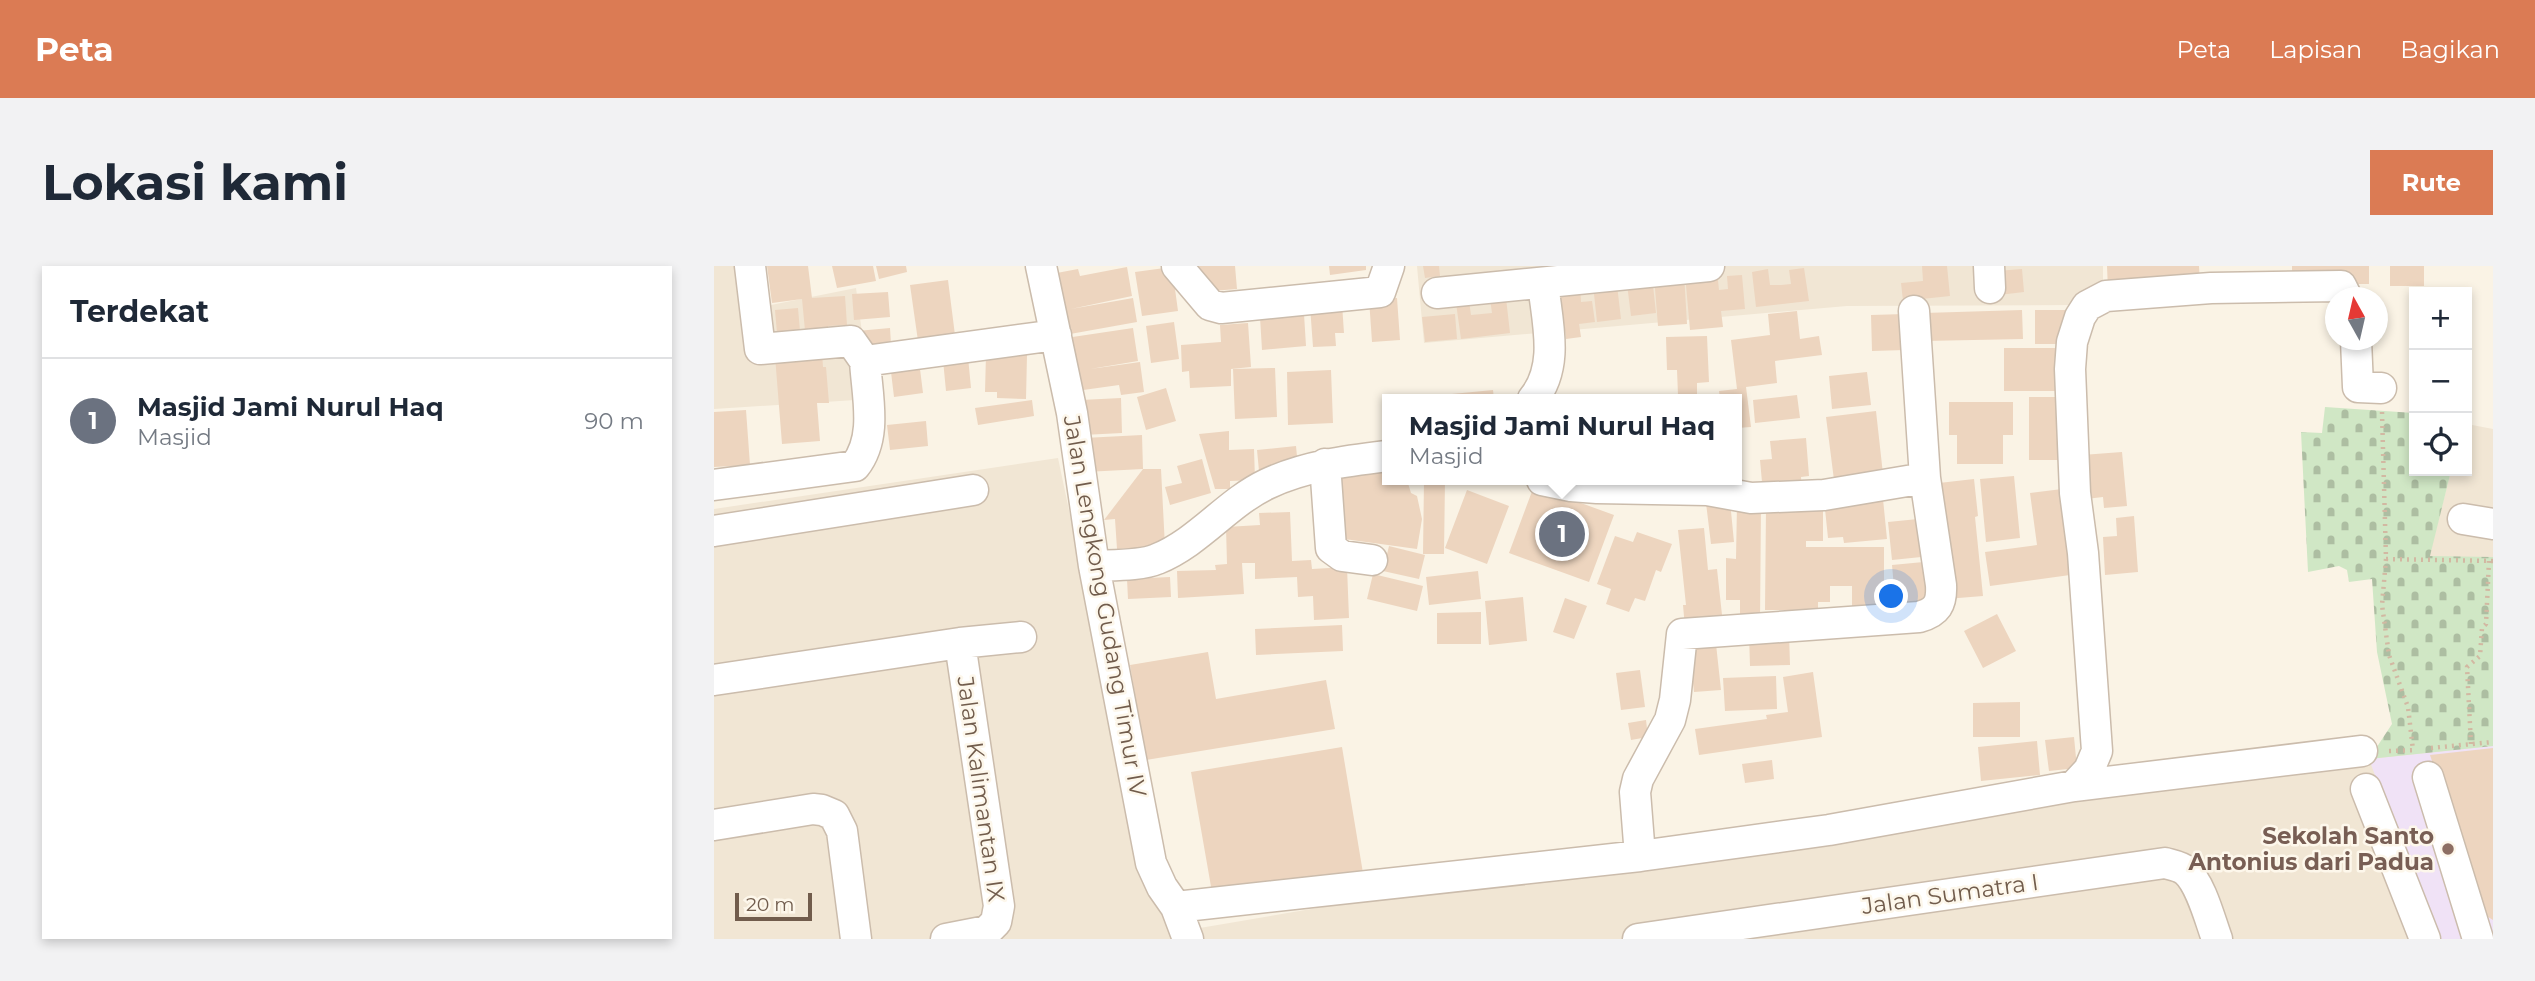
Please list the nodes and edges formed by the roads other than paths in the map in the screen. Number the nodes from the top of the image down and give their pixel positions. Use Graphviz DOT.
graph roads {
  1 [pos="750,266"];
  2 [pos="1041,266"];
  3 [pos="1177,266"];
  4 [pos="1389,266"];
  5 [pos="1709,266"];
  6 [pos="1677,268"];
  7 [pos="2212,277"];
  8 [pos="1543,283"];
  9 [pos="2325,290"];
  10 [pos="1437,293"];
  11 [pos="1914,311"];
  12 [pos="1056,335"];
  13 [pos="2356,350"];
  14 [pos="865,361"];
  15 [pos="2381,388"];
  16 [pos="1536,394"];
  17 [pos="1382,457"];
  18 [pos="1325,464"];
  19 [pos="1925,478"];
  20 [pos="714,485"];
  21 [pos="1572,485"];
  22 [pos="973,490"];
  23 [pos="2463,519"];
  24 [pos="2493,524"];
  25 [pos="714,531"];
  26 [pos="1372,561"];
  27 [pos="1094,566"];
  28 [pos="1021,637"];
  29 [pos="960,643"];
  30 [pos="714,680"];
  31 [pos="2362,751"];
  32 [pos="2428,777"];
  33 [pos="2074,786"];
  34 [pos="2366,789"];
  35 [pos="714,825"];
  36 [pos="1640,856"];
  37 [pos="1176,907"];
  38 [pos="856,939"];
  39 [pos="946,939"];
  40 [pos="1188,939"];
  41 [pos="1638,939"];
  42 [pos="2217,939"];
  43 [pos="2425,939"];
  44 [pos="2478,939"];
  1 -- 14 [label="street"];
  2 -- 12 [label="street, Jalan Lengkong Gudang Timur IV"];
  3 -- 4 [label="street"];
  5 -- 6 [label="street"];
  6 -- 8 [label="street"];
  7 -- 9 [label="street"];
  7 -- 33 [label="street"];
  8 -- 10 [label="street"];
  8 -- 16 [label="street"];
  11 -- 19 [label="street"];
  12 -- 14 [label="street"];
  12 -- 27 [label="street, Jalan Lengkong Gudang Timur IV"];
  13 -- 15 [label="street"];
  14 -- 20 [label="street"];
  17 -- 18 [label="street"];
  18 -- 26 [label="street"];
  18 -- 27 [label="street"];
  19 -- 21 [label="street"];
  19 -- 36 [label="street"];
  22 -- 25 [label="street"];
  23 -- 24 [label="street"];
  27 -- 37 [label="street, Jalan Lengkong Gudang Timur IV"];
  28 -- 29 [label="street"];
  29 -- 30 [label="street"];
  29 -- 39 [label="street, Jalan Kalimantan IX"];
  31 -- 33 [label="street"];
  32 -- 44 [label="street"];
  33 -- 36 [label="street"];
  34 -- 43 [label="street"];
  35 -- 38 [label="street"];
  36 -- 37 [label="street"];
  37 -- 40 [label="street, Jalan Lengkong Gudang Timur IV"];
  41 -- 42 [label="street, Jalan Sumatra I"];
}
